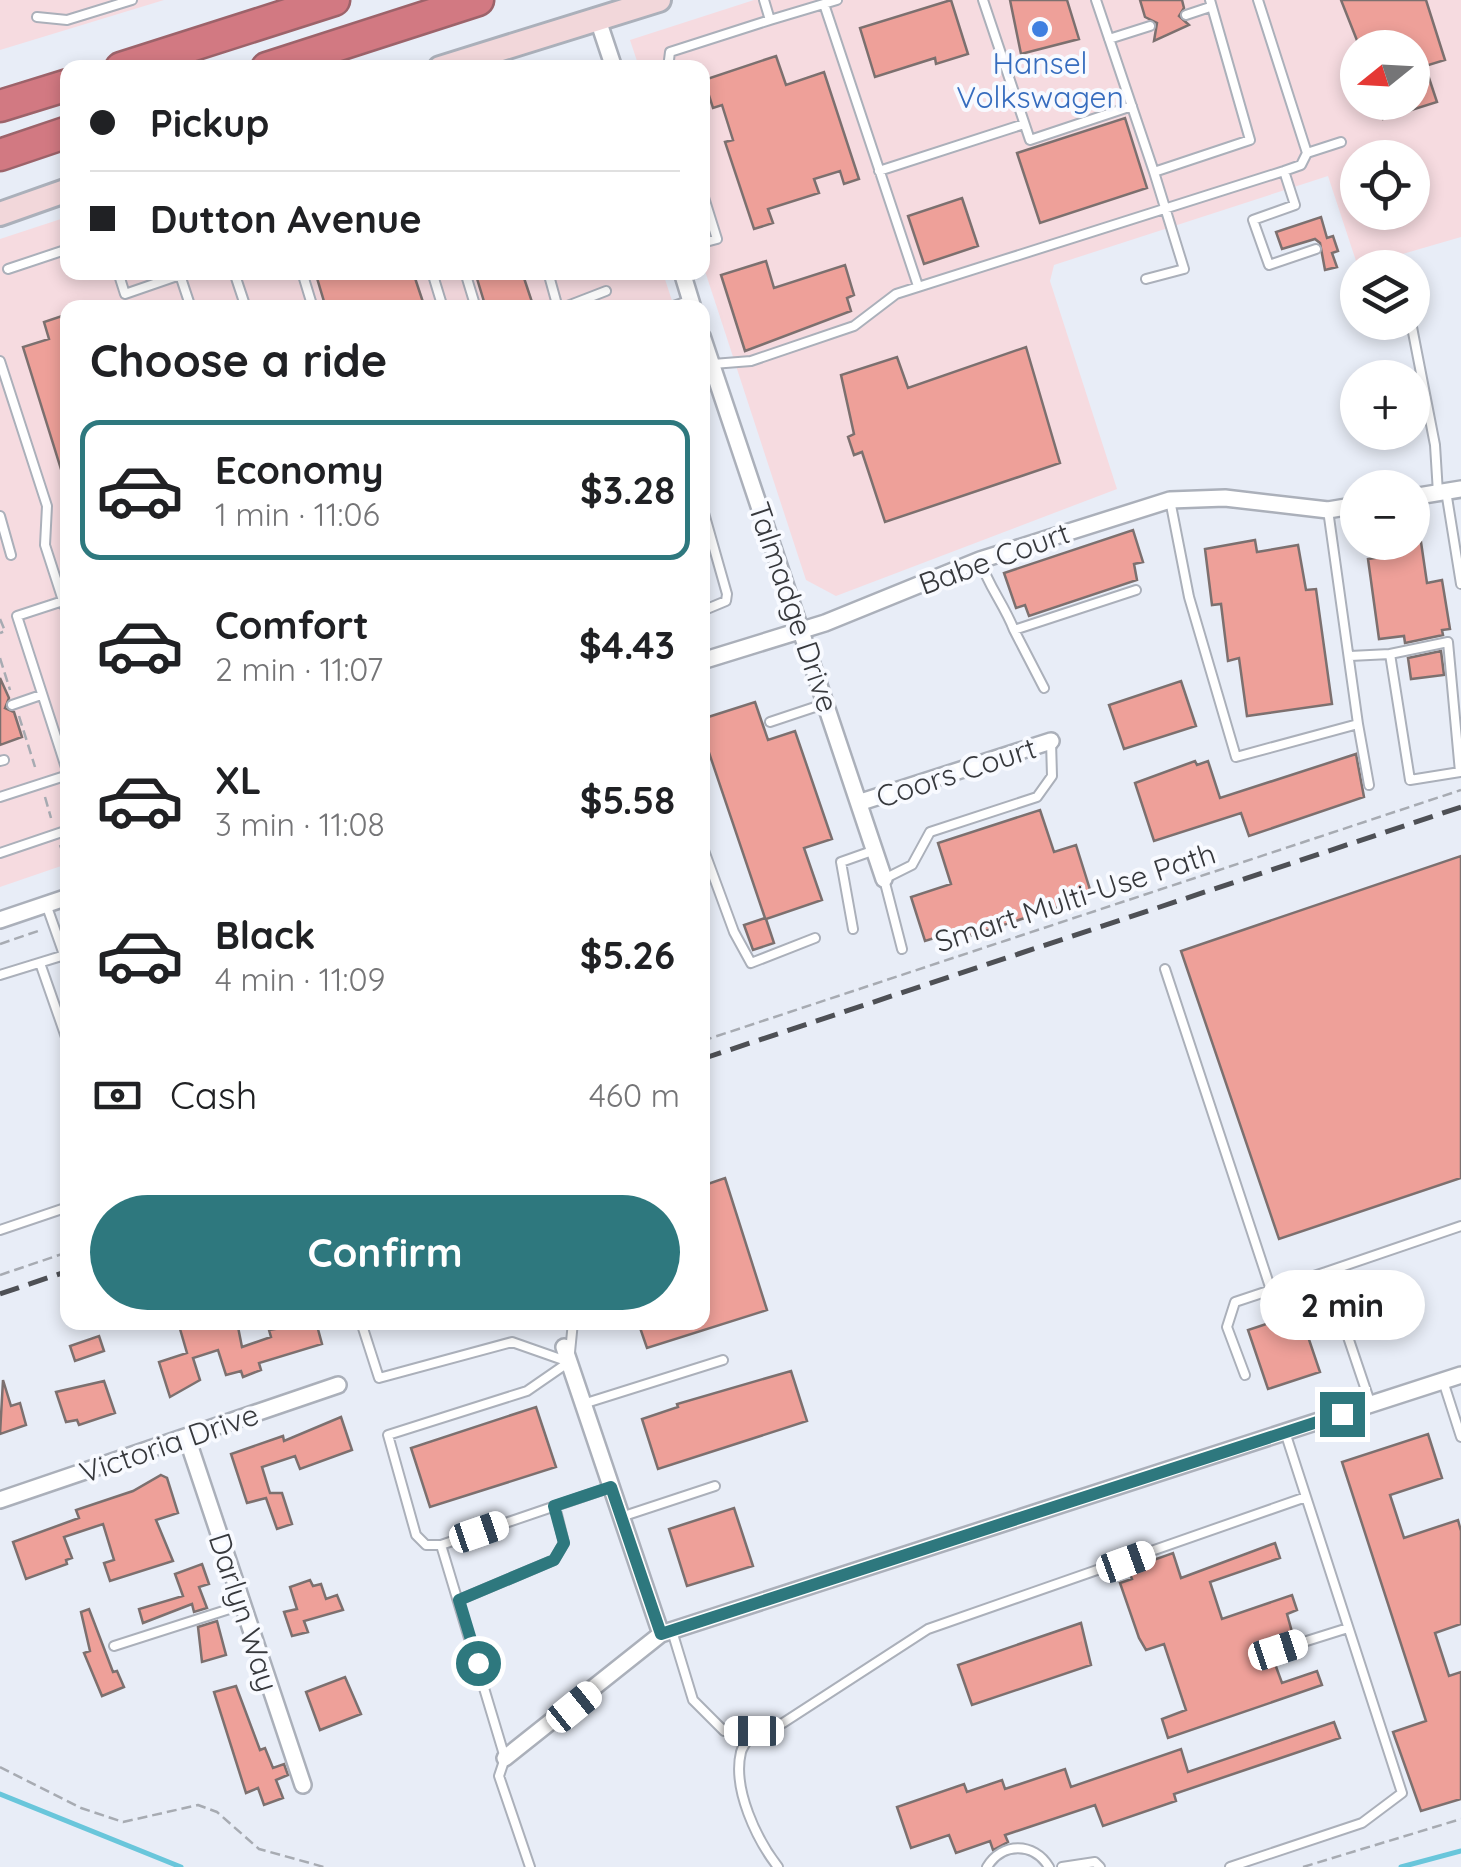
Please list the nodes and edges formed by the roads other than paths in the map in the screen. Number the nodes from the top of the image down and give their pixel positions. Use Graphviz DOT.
graph roads {
  1 [pos="132,0"];
  2 [pos="334,0"];
  3 [pos="478,0"];
  4 [pos="659,0"];
  5 [pos="764,0"];
  6 [pos="836,0"];
  7 [pos="984,0"];
  8 [pos="1096,0"];
  9 [pos="1258,0"];
  10 [pos="824,4"];
  11 [pos="1210,4"];
  12 [pos="1186,15"];
  13 [pos="37,17"];
  14 [pos="598,20"];
  15 [pos="770,20"];
  16 [pos="1150,26"];
  17 [pos="1109,39"];
  18 [pos="493,59"];
  19 [pos="146,60"];
  20 [pos="291,60"];
  21 [pos="611,60"];
  22 [pos="669,60"];
  23 [pos="60,87"];
  24 [pos="0,106"];
  25 [pos="1132,106"];
  26 [pos="1024,124"];
  27 [pos="60,135"];
  28 [pos="1340,143"];
  29 [pos="1307,152"];
  30 [pos="0,155"];
  31 [pos="880,171"];
  32 [pos="1284,171"];
  33 [pos="1154,172"];
  34 [pos="60,193"];
  35 [pos="1163,206"];
  36 [pos="0,214"];
  37 [pos="710,217"];
  38 [pos="710,241"];
  39 [pos="1316,250"];
  40 [pos="60,252"];
  41 [pos="8,270"];
  42 [pos="1146,278"];
  43 [pos="121,280"];
  44 [pos="164,280"];
  45 [pos="918,286"];
  46 [pos="606,291"];
  47 [pos="582,300"];
  48 [pos="1414,340"];
  49 [pos="710,358"];
  50 [pos="0,362"];
  51 [pos="712,364"];
  52 [pos="1448,491"];
  53 [pos="1170,500"];
  54 [pos="1340,508"];
  55 [pos="1328,510"];
  56 [pos="0,516"];
  57 [pos="710,534"];
  58 [pos="11,555"];
  59 [pos="980,560"];
  60 [pos="1461,584"];
  61 [pos="1136,590"];
  62 [pos="60,592"];
  63 [pos="60,603"];
  64 [pos="710,608"];
  65 [pos="802,630"];
  66 [pos="1014,630"];
  67 [pos="1390,654"];
  68 [pos="1350,656"];
  69 [pos="710,659"];
  70 [pos="1044,688"];
  71 [pos="41,695"];
  72 [pos="827,703"];
  73 [pos="12,705"];
  74 [pos="770,722"];
  75 [pos="1358,724"];
  76 [pos="1051,741"];
  77 [pos="60,751"];
  78 [pos="60,777"];
  79 [pos="1369,784"];
  80 [pos="0,797"];
  81 [pos="861,802"];
  82 [pos="60,833"];
  83 [pos="875,850"];
  84 [pos="0,853"];
  85 [pos="710,866"];
  86 [pos="884,879"];
  87 [pos="60,900"];
  88 [pos="46,904"];
  89 [pos="0,920"];
  90 [pos="853,929"];
  91 [pos="815,938"];
  92 [pos="60,940"];
  93 [pos="902,949"];
  94 [pos="60,956"];
  95 [pos="40,962"];
  96 [pos="1165,969"];
  97 [pos="0,976"];
  98 [pos="60,1021"];
  99 [pos="60,1210"];
  100 [pos="1461,1226"];
  101 [pos="0,1230"];
  102 [pos="1326,1272"];
  103 [pos="1272,1290"];
  104 [pos="363,1330"];
  105 [pos="571,1330"];
  106 [pos="566,1355"];
  107 [pos="723,1360"];
  108 [pos="1246,1374"];
  109 [pos="1461,1376"];
  110 [pos="1443,1381"];
  111 [pos="338,1386"];
  112 [pos="583,1404"];
  113 [pos="1371,1405"];
  114 [pos="1285,1432"];
  115 [pos="1461,1437"];
  116 [pos="186,1438"];
  117 [pos="716,1486"];
  118 [pos="611,1487"];
  119 [pos="1306,1497"];
  120 [pos="0,1500"];
  121 [pos="554,1506"];
  122 [pos="621,1517"];
  123 [pos="441,1544"];
  124 [pos="459,1600"];
  125 [pos="242,1605"];
  126 [pos="1348,1628"];
  127 [pos="667,1632"];
  128 [pos="114,1646"];
  129 [pos="1278,1650"];
  130 [pos="754,1731"];
  131 [pos="505,1758"];
  132 [pos="303,1785"];
  133 [pos="530,1867"];
  134 [pos="778,1867"];
  135 [pos="987,1867"];
  136 [pos="1049,1867"];
  137 [pos="1062,1867"];
  138 [pos="1100,1867"];
  139 [pos="1230,1867"];
  1 -- 13 [label="lane"];
  2 -- 19 [label="highway"];
  3 -- 20 [label="highway"];
  4 -- 14 [label="street"];
  5 -- 15 [label="lane"];
  6 -- 10 [label="lane"];
  7 -- 26 [label="lane"];
  8 -- 17 [label="lane"];
  9 -- 29 [label="lane"];
  10 -- 15 [label="lane"];
  10 -- 31 [label="lane"];
  11 -- 12 [label="lane"];
  11 -- 33 [label="lane"];
  14 -- 18 [label="street"];
  14 -- 21 [label="street"];
  15 -- 22 [label="lane"];
  16 -- 17 [label="lane"];
  17 -- 25 [label="lane"];
  23 -- 24 [label="highway"];
  25 -- 26 [label="lane"];
  25 -- 33 [label="lane"];
  26 -- 31 [label="lane"];
  27 -- 30 [label="highway"];
  28 -- 29 [label="lane"];
  29 -- 32 [label="lane"];
  31 -- 45 [label="lane"];
  32 -- 35 [label="lane"];
  32 -- 39 [label="lane"];
  33 -- 35 [label="lane"];
  34 -- 36 [label="street"];
  35 -- 42 [label="lane"];
  35 -- 45 [label="lane"];
  37 -- 38 [label="lane"];
  40 -- 41 [label="lane"];
  43 -- 44 [label="lane"];
  45 -- 51 [label="lane"];
  46 -- 47 [label="lane"];
  48 -- 52 [label="lane"];
  49 -- 51 [label="street, Talmadge Drive"];
  50 -- 62 [label="lane"];
  51 -- 65 [label="street, Talmadge Drive"];
  52 -- 60 [label="lane"];
  53 -- 55 [label="street, Babe Court"];
  53 -- 59 [label="street, Babe Court"];
  53 -- 75 [label="lane"];
  54 -- 55 [label="street, Babe Court"];
  55 -- 68 [label="lane"];
  56 -- 58 [label="lane"];
  57 -- 64 [label="lane"];
  59 -- 65 [label="street, Babe Court"];
  59 -- 66 [label="lane"];
  61 -- 66 [label="lane"];
  63 -- 71 [label="lane"];
  65 -- 69 [label="street, Babe Court"];
  65 -- 72 [label="street, Talmadge Drive"];
  66 -- 70 [label="lane"];
  67 -- 67 [label="lane"];
  67 -- 68 [label="lane"];
  68 -- 75 [label="lane"];
  71 -- 73 [label="lane"];
  71 -- 77 [label="lane"];
  72 -- 74 [label="lane"];
  72 -- 81 [label="street, Talmadge Drive"];
  75 -- 79 [label="lane"];
  76 -- 81 [label="street, Coors Court"];
  76 -- 86 [label="lane"];
  78 -- 80 [label="lane"];
  81 -- 83 [label="street, Talmadge Drive"];
  82 -- 84 [label="lane"];
  83 -- 86 [label="street, Talmadge Drive"];
  83 -- 90 [label="lane"];
  85 -- 91 [label="lane"];
  86 -- 93 [label="lane"];
  87 -- 88 [label="street"];
  88 -- 89 [label="street"];
  88 -- 92 [label="lane"];
  94 -- 95 [label="lane"];
  95 -- 97 [label="lane"];
  95 -- 98 [label="lane"];
  96 -- 103 [label="lane"];
  99 -- 101 [label="lane"];
  100 -- 102 [label="lane"];
  102 -- 103 [label="lane"];
  102 -- 113 [label="lane"];
  103 -- 108 [label="lane"];
  104 -- 106 [label="lane"];
  105 -- 106 [label="lane"];
  106 -- 112 [label="street"];
  106 -- 123 [label="lane"];
  107 -- 112 [label="lane"];
  109 -- 110 [label="street"];
  110 -- 113 [label="street"];
  110 -- 115 [label="lane"];
  111 -- 116 [label="street, Victoria Drive"];
  112 -- 118 [label="street"];
  113 -- 114 [label="street"];
  114 -- 119 [label="lane"];
  114 -- 127 [label="street"];
  116 -- 120 [label="street, Victoria Drive"];
  116 -- 125 [label="street, Darlyn Way"];
  117 -- 122 [label="lane"];
  118 -- 121 [label="lane"];
  118 -- 122 [label="street"];
  119 -- 126 [label="lane"];
  119 -- 130 [label="lane"];
  121 -- 123 [label="lane"];
  121 -- 124 [label="lane"];
  122 -- 127 [label="street"];
  123 -- 124 [label="lane"];
  124 -- 131 [label="lane"];
  125 -- 128 [label="lane"];
  125 -- 132 [label="street, Darlyn Way"];
  126 -- 129 [label="lane"];
  126 -- 139 [label="lane"];
  127 -- 130 [label="lane"];
  127 -- 131 [label="street"];
  130 -- 134 [label="lane"];
  131 -- 133 [label="lane"];
  135 -- 136 [label="lane"];
  137 -- 138 [label="lane"];
}
